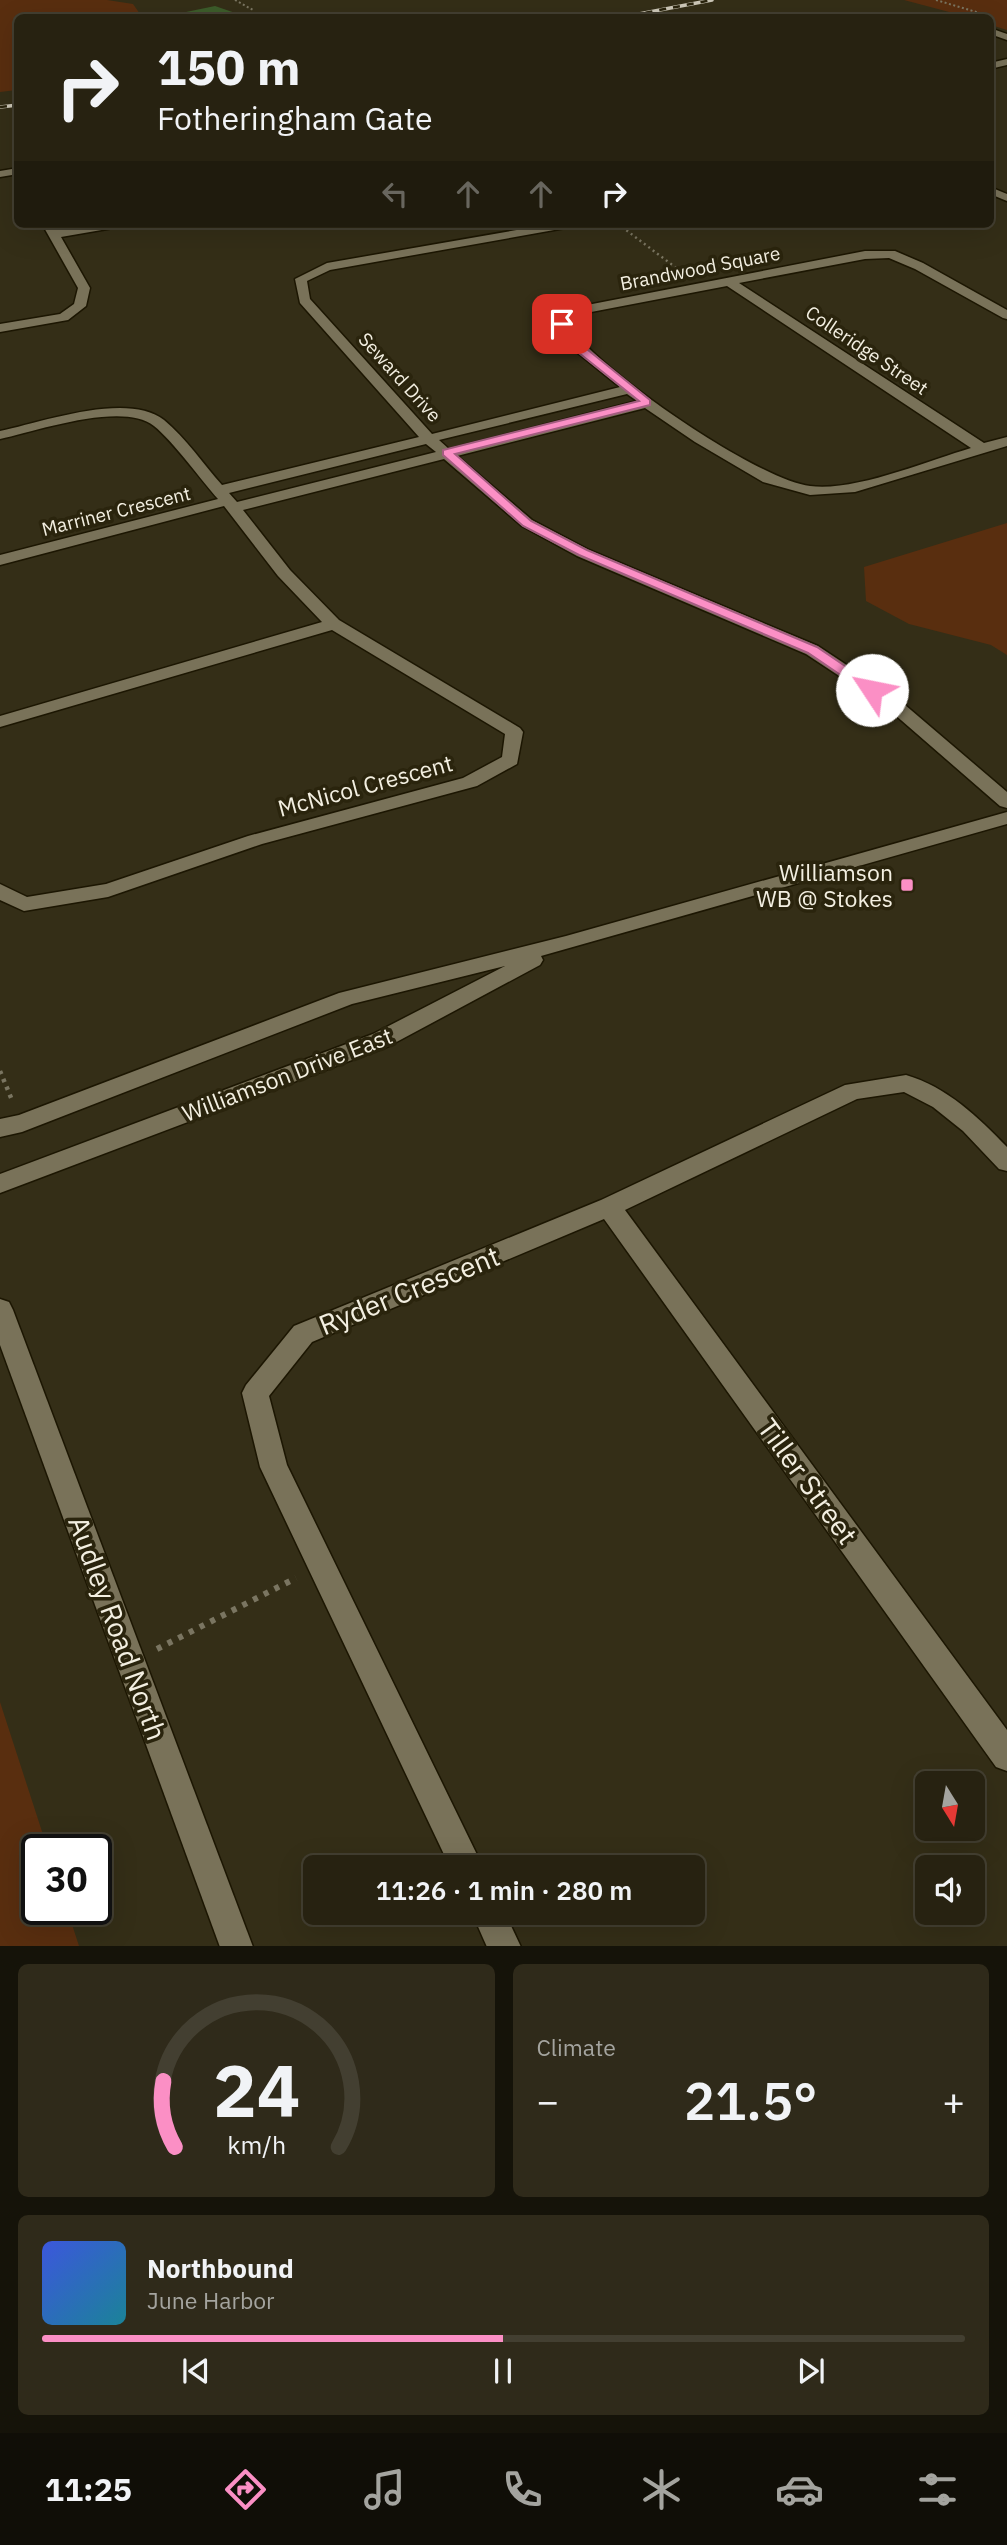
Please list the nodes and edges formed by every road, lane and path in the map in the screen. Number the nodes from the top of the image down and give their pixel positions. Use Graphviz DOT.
graph roads {
  1 [pos="235,0"];
  2 [pos="936,0"];
  3 [pos="253,10"];
  4 [pos="982,14"];
  5 [pos="473,228"];
  6 [pos="502,228"];
  7 [pos="546,228"];
  8 [pos="623,228"];
  9 [pos="52,229"];
  10 [pos="510,234"];
  11 [pos="485,239"];
  12 [pos="731,283"];
  13 [pos="702,288"];
  14 [pos="1007,315"];
  15 [pos="0,328"];
  16 [pos="629,389"];
  17 [pos="647,402"];
  18 [pos="0,435"];
  19 [pos="429,439"];
  20 [pos="1007,441"];
  21 [pos="981,448"];
  22 [pos="447,453"];
  23 [pos="226,500"];
  24 [pos="0,560"];
  25 [pos="332,624"];
  26 [pos="0,722"];
  27 [pos="1007,802"];
  28 [pos="1007,818"];
  29 [pos="0,891"];
  30 [pos="566,943"];
  31 [pos="0,1128"];
  32 [pos="1007,1162"];
  33 [pos="0,1184"];
  34 [pos="609,1207"];
  35 [pos="0,1310"];
  36 [pos="321,1564"];
  37 [pos="131,1662"];
  38 [pos="1007,1756"];
  39 [pos="461,1855"];
  40 [pos="494,1925"];
  41 [pos="237,1946"];
  42 [pos="504,1946"];
  1 -- 3 [label="path"];
  2 -- 4 [label="path"];
  5 -- 11 [label="street"];
  6 -- 10 [label="street"];
  7 -- 10 [label="street, Seward Drive"];
  8 -- 13 [label="path"];
  9 -- 15 [label="street"];
  10 -- 11 [label="street, Seward Drive"];
  11 -- 19 [label="street, Seward Drive"];
  12 -- 13 [label="street, Brandwood Square"];
  12 -- 14 [label="street, Brandwood Square"];
  12 -- 21 [label="street, Colleridge Street"];
  13 -- 16 [label="street, Brandwood Square"];
  16 -- 17 [label="street, Brandwood Square"];
  16 -- 19 [label="street, Marriner Crescent"];
  17 -- 21 [label="street, Brandwood Square"];
  17 -- 22 [label="street, Marriner Crescent"];
  18 -- 23 [label="street, Marriner Crescent"];
  19 -- 22 [label="street, Seward Drive"];
  19 -- 23 [label="street, Marriner Crescent"];
  20 -- 21 [label="street, Brandwood Square"];
  22 -- 23 [label="street, Marriner Crescent"];
  22 -- 27 [label="street, Seward Drive"];
  23 -- 24 [label="street, Marriner Crescent"];
  23 -- 25 [label="street, McNicol Crescent"];
  25 -- 26 [label="street"];
  25 -- 29 [label="street, McNicol Crescent"];
  28 -- 30 [label="street, Williamson Drive East"];
  30 -- 31 [label="street, Williamson Drive East"];
  30 -- 33 [label="street, Williamson Drive East"];
  32 -- 34 [label="street, Ryder Crescent"];
  34 -- 36 [label="street, Ryder Crescent"];
  34 -- 38 [label="street, Tiller Street"];
  35 -- 37 [label="street, Audley Road North"];
  36 -- 37 [label="path"];
  36 -- 39 [label="street, Ryder Crescent"];
  37 -- 41 [label="street, Audley Road North"];
  40 -- 42 [label="street"];
}
